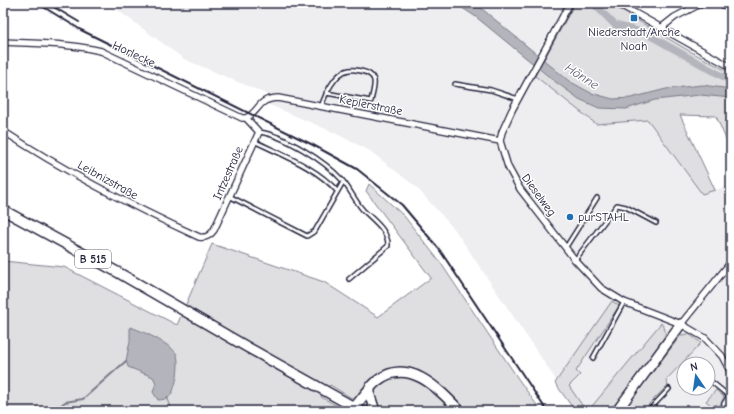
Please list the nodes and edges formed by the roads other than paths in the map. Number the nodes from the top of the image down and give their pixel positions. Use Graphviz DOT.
graph roads {
  1 [pos="570,3"];
  2 [pos="617,3"];
  3 [pos="702,3"];
  4 [pos="720,3"];
  5 [pos="731,9"];
  6 [pos="661,28"];
  7 [pos="3,42"];
  8 [pos="731,67"];
  9 [pos="455,84"];
  10 [pos="326,93"];
  11 [pos="518,99"];
  12 [pos="322,106"];
  13 [pos="246,118"];
  14 [pos="3,131"];
  15 [pos="258,132"];
  16 [pos="254,141"];
  17 [pos="500,141"];
  18 [pos="343,182"];
  19 [pos="337,191"];
  20 [pos="229,196"];
  21 [pos="597,198"];
  22 [pos="3,210"];
  23 [pos="656,223"];
  24 [pos="207,237"];
  25 [pos="565,248"];
  26 [pos="574,260"];
  27 [pos="731,262"];
  28 [pos="349,279"];
  29 [pos="624,302"];
  30 [pos="681,324"];
  31 [pos="592,358"];
  32 [pos="731,373"];
  33 [pos="716,385"];
  34 [pos="370,387"];
  35 [pos="669,389"];
  36 [pos="730,396"];
  37 [pos="358,409"];
  38 [pos="723,410"];
  39 [pos="375,411"];
  40 [pos="460,411"];
  41 [pos="617,411"];
  42 [pos="648,411"];
  1 -- 11 [label="street"];
  2 -- 6 [label="street"];
  3 -- 6 [label="street"];
  4 -- 5 [label="street"];
  6 -- 8 [label="street"];
  7 -- 13 [label="street, Horlecke"];
  9 -- 11 [label="lane"];
  10 -- 10 [label="lane"];
  10 -- 12 [label="lane"];
  11 -- 17 [label="street"];
  12 -- 13 [label="street, Keplerstraße"];
  12 -- 17 [label="street, Keplerstraße"];
  13 -- 15 [label="street"];
  14 -- 24 [label="street, Leibnizstraße"];
  15 -- 16 [label="street, Intzestraße"];
  15 -- 18 [label="lane"];
  16 -- 19 [label="lane"];
  16 -- 20 [label="street, Intzestraße"];
  17 -- 25 [label="street, Dieselweg"];
  18 -- 19 [label="lane"];
  18 -- 28 [label="lane"];
  19 -- 20 [label="lane"];
  20 -- 24 [label="street, Intzestraße"];
  21 -- 25 [label="lane"];
  22 -- 37 [label="main road, B 515"];
  23 -- 26 [label="lane"];
  25 -- 26 [label="street, Dieselweg"];
  26 -- 29 [label="street, Dieselweg"];
  27 -- 30 [label="street"];
  29 -- 30 [label="street, Dieselweg"];
  29 -- 31 [label="lane"];
  30 -- 32 [label="street, Dieselweg"];
  30 -- 41 [label="main road"];
  33 -- 36 [label="lane"];
  34 -- 37 [label="main road"];
  34 -- 39 [label="main road"];
  34 -- 40 [label="main road"];
  35 -- 42 [label="lane"];
  36 -- 38 [label="street"];
}
